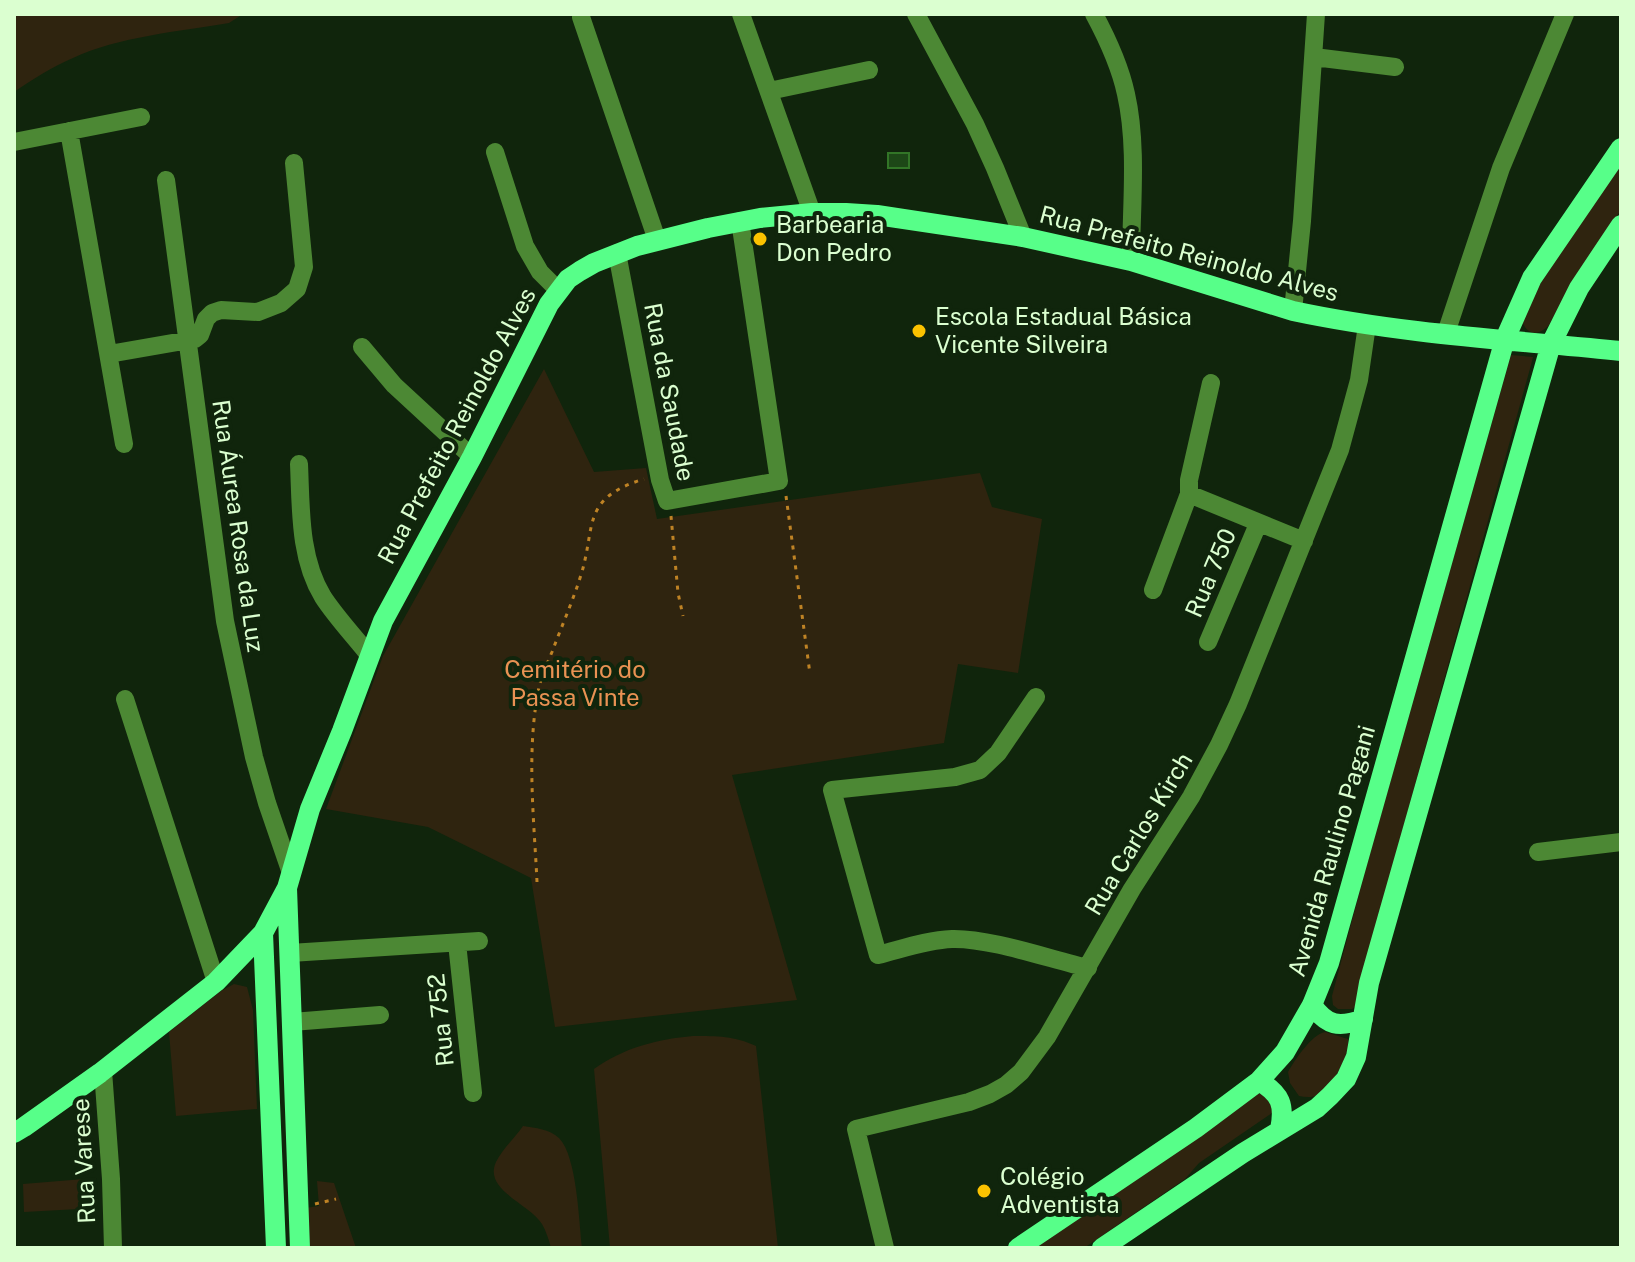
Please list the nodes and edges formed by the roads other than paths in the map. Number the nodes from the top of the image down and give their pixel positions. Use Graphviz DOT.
graph roads {
  1 [pos="741,14"];
  2 [pos="916,14"];
  3 [pos="1094,14"];
  4 [pos="1316,14"];
  5 [pos="1565,14"];
  6 [pos="581,17"];
  7 [pos="1314,57"];
  8 [pos="1395,67"];
  9 [pos="869,70"];
  10 [pos="769,91"];
  11 [pos="141,117"];
  12 [pos="69,131"];
  13 [pos="14,142"];
  14 [pos="1621,148"];
  15 [pos="495,152"];
  16 [pos="294,163"];
  17 [pos="166,180"];
  18 [pos="812,213"];
  19 [pos="740,221"];
  20 [pos="1621,225"];
  21 [pos="1023,237"];
  22 [pos="657,240"];
  23 [pos="617,253"];
  24 [pos="1131,261"];
  25 [pos="558,290"];
  26 [pos="1293,311"];
  27 [pos="1367,325"];
  28 [pos="1446,333"];
  29 [pos="1505,339"];
  30 [pos="189,341"];
  31 [pos="1551,344"];
  32 [pos="362,347"];
  33 [pos="1621,351"];
  34 [pos="109,354"];
  35 [pos="1211,383"];
  36 [pos="124,444"];
  37 [pos="472,457"];
  38 [pos="299,464"];
  39 [pos="1189,494"];
  40 [pos="1258,524"];
  41 [pos="1304,541"];
  42 [pos="1153,590"];
  43 [pos="1208,642"];
  44 [pos="369,655"];
  45 [pos="1036,697"];
  46 [pos="125,699"];
  47 [pos="1621,842"];
  48 [pos="1538,852"];
  49 [pos="289,880"];
  50 [pos="263,933"];
  51 [pos="479,941"];
  52 [pos="457,943"];
  53 [pos="290,961"];
  54 [pos="1088,968"];
  55 [pos="216,982"];
  56 [pos="1312,1005"];
  57 [pos="380,1015"];
  58 [pos="1363,1019"];
  59 [pos="292,1022"];
  60 [pos="103,1071"];
  61 [pos="1259,1081"];
  62 [pos="473,1093"];
  63 [pos="1280,1130"];
  64 [pos="14,1133"];
  65 [pos="113,1248"];
  66 [pos="276,1248"];
  67 [pos="300,1248"];
  68 [pos="885,1248"];
  69 [pos="1018,1248"];
  70 [pos="1102,1248"];
  1 -- 10 [label="street"];
  2 -- 21 [label="street"];
  3 -- 24 [label="street"];
  4 -- 7 [label="street"];
  5 -- 28 [label="street"];
  6 -- 22 [label="street"];
  7 -- 8 [label="street"];
  7 -- 26 [label="street"];
  9 -- 10 [label="street"];
  10 -- 18 [label="street"];
  11 -- 12 [label="street"];
  12 -- 13 [label="street"];
  12 -- 34 [label="street"];
  14 -- 29 [label="main road, Avenida Raulino Pagani"];
  15 -- 25 [label="street"];
  16 -- 30 [label="street"];
  17 -- 30 [label="street, Rua Áurea Rosa da Luz"];
  18 -- 19 [label="main road, Rua Prefeito Reinoldo Alves"];
  18 -- 21 [label="main road, Rua Prefeito Reinoldo Alves"];
  19 -- 22 [label="main road, Rua Prefeito Reinoldo Alves"];
  19 -- 23 [label="street, Rua da Saudade"];
  20 -- 31 [label="main road"];
  21 -- 24 [label="main road, Rua Prefeito Reinoldo Alves"];
  22 -- 23 [label="main road, Rua Prefeito Reinoldo Alves"];
  23 -- 25 [label="main road, Rua Prefeito Reinoldo Alves"];
  24 -- 26 [label="main road, Rua Prefeito Reinoldo Alves"];
  25 -- 37 [label="main road, Rua Prefeito Reinoldo Alves"];
  26 -- 27 [label="main road, Rua Prefeito Reinoldo Alves"];
  27 -- 28 [label="main road, Rua Prefeito Reinoldo Alves"];
  27 -- 41 [label="street, Rua Carlos Kirch"];
  28 -- 29 [label="main road, Rua Prefeito Reinoldo Alves"];
  29 -- 31 [label="main road, Rua Prefeito Reinoldo Alves"];
  29 -- 56 [label="main road, Avenida Raulino Pagani"];
  30 -- 34 [label="street"];
  30 -- 49 [label="street, Rua Áurea Rosa da Luz"];
  31 -- 33 [label="main road, Rua Prefeito Reinoldo Alves"];
  31 -- 58 [label="main road"];
  32 -- 37 [label="street"];
  34 -- 36 [label="street"];
  35 -- 39 [label="street"];
  37 -- 44 [label="main road, Rua Prefeito Reinoldo Alves"];
  38 -- 44 [label="street"];
  39 -- 40 [label="street"];
  39 -- 42 [label="street"];
  40 -- 41 [label="street"];
  40 -- 43 [label="street, Rua 750"];
  41 -- 54 [label="street, Rua Carlos Kirch"];
  44 -- 49 [label="main road, Rua Prefeito Reinoldo Alves"];
  45 -- 54 [label="street"];
  46 -- 55 [label="street"];
  47 -- 48 [label="street"];
  49 -- 50 [label="main road, Rua Prefeito Reinoldo Alves"];
  49 -- 53 [label="main road"];
  50 -- 53 [label="main road"];
  50 -- 55 [label="main road"];
  50 -- 66 [label="main road"];
  51 -- 52 [label="street"];
  52 -- 53 [label="street"];
  52 -- 62 [label="street, Rua 752"];
  53 -- 59 [label="main road"];
  54 -- 68 [label="street, Rua Carlos Kirch"];
  55 -- 60 [label="main road"];
  56 -- 58 [label="main road"];
  56 -- 61 [label="main road, Avenida Raulino Pagani"];
  57 -- 59 [label="street"];
  58 -- 63 [label="main road"];
  59 -- 67 [label="main road"];
  60 -- 64 [label="main road"];
  60 -- 65 [label="street, Rua Varese"];
  61 -- 63 [label="main road"];
  61 -- 69 [label="main road, Avenida Raulino Pagani"];
  63 -- 70 [label="main road"];
}
